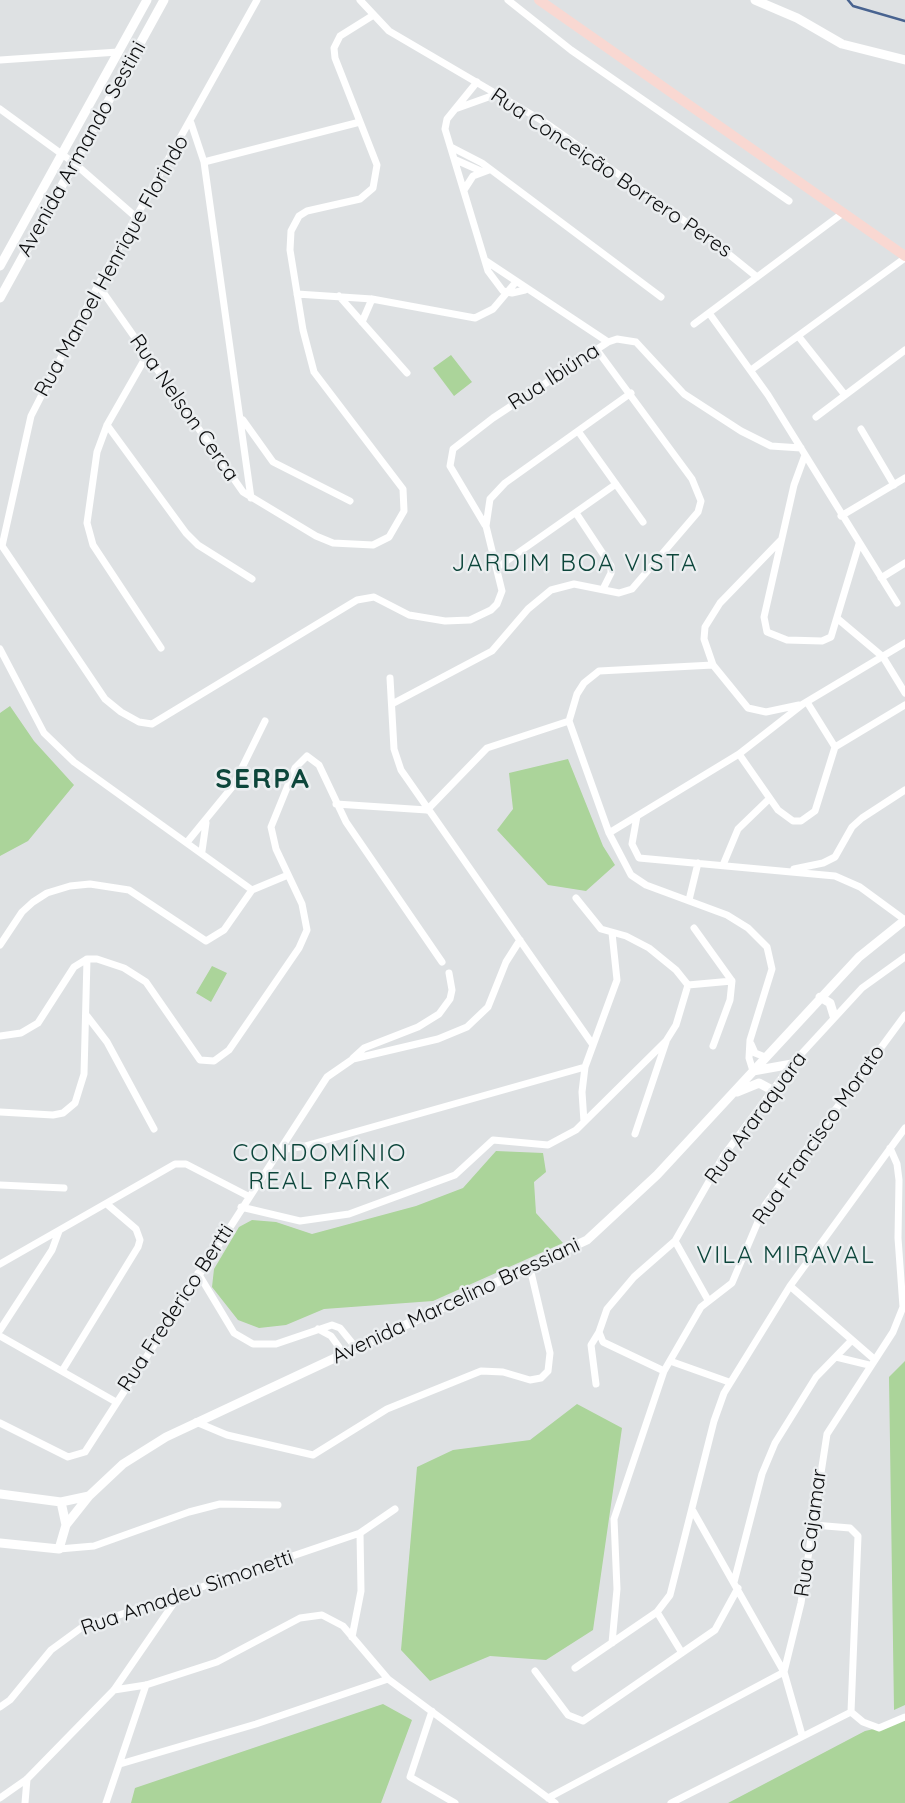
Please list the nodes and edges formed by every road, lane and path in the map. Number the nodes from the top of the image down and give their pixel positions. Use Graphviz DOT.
graph roads {
  1 [pos="147,0"];
  2 [pos="164,0"];
  3 [pos="257,0"];
  4 [pos="360,0"];
  5 [pos="508,0"];
  6 [pos="539,0"];
  7 [pos="549,0"];
  8 [pos="755,0"];
  9 [pos="561,15"];
  10 [pos="372,16"];
  11 [pos="118,52"];
  12 [pos="0,60"];
  13 [pos="905,60"];
  14 [pos="477,82"];
  15 [pos="497,93"];
  16 [pos="0,108"];
  17 [pos="455,109"];
  18 [pos="360,122"];
  19 [pos="191,123"];
  20 [pos="451,147"];
  21 [pos="62,153"];
  22 [pos="456,160"];
  23 [pos="204,162"];
  24 [pos="74,163"];
  25 [pos="486,171"];
  26 [pos="464,192"];
  27 [pos="789,201"];
  28 [pos="843,213"];
  29 [pos="138,218"];
  30 [pos="905,257"];
  31 [pos="485,261"];
  32 [pos="0,266"];
  33 [pos="502,274"];
  34 [pos="757,277"];
  35 [pos="495,282"];
  36 [pos="515,282"];
  37 [pos="98,285"];
  38 [pos="525,290"];
  39 [pos="508,293"];
  40 [pos="297,294"];
  41 [pos="338,295"];
  42 [pos="661,297"];
  43 [pos="0,298"];
  44 [pos="372,299"];
  45 [pos="497,303"];
  46 [pos="709,313"];
  47 [pos="362,322"];
  48 [pos="694,324"];
  49 [pos="799,337"];
  50 [pos="608,342"];
  51 [pos="597,350"];
  52 [pos="905,350"];
  53 [pos="146,355"];
  54 [pos="751,370"];
  55 [pos="407,373"];
  56 [pos="631,393"];
  57 [pos="845,395"];
  58 [pos="241,417"];
  59 [pos="816,417"];
  60 [pos="107,425"];
  61 [pos="861,429"];
  62 [pos="578,431"];
  63 [pos="803,452"];
  64 [pos="905,478"];
  65 [pos="616,484"];
  66 [pos="894,485"];
  67 [pos="251,498"];
  68 [pos="350,501"];
  69 [pos="576,513"];
  70 [pos="841,516"];
  71 [pos="643,522"];
  72 [pos="486,526"];
  73 [pos="782,539"];
  74 [pos="1,544"];
  75 [pos="859,544"];
  76 [pos="760,561"];
  77 [pos="905,563"];
  78 [pos="498,567"];
  79 [pos="775,569"];
  80 [pos="881,578"];
  81 [pos="253,579"];
  82 [pos="603,589"];
  83 [pos="897,603"];
  84 [pos="838,619"];
  85 [pos="905,643"];
  86 [pos="0,649"];
  87 [pos="162,649"];
  88 [pos="883,657"];
  89 [pos="713,666"];
  90 [pos="390,678"];
  91 [pos="905,693"];
  92 [pos="805,703"];
  93 [pos="393,705"];
  94 [pos="905,705"];
  95 [pos="569,721"];
  96 [pos="265,722"];
  97 [pos="835,747"];
  98 [pos="739,754"];
  99 [pos="905,790"];
  100 [pos="769,799"];
  101 [pos="336,804"];
  102 [pos="427,810"];
  103 [pos="637,816"];
  104 [pos="206,822"];
  105 [pos="609,833"];
  106 [pos="188,841"];
  107 [pos="202,851"];
  108 [pos="698,863"];
  109 [pos="723,865"];
  110 [pos="787,871"];
  111 [pos="288,875"];
  112 [pos="252,890"];
  113 [pos="576,898"];
  114 [pos="689,900"];
  115 [pos="905,920"];
  116 [pos="694,928"];
  117 [pos="612,933"];
  118 [pos="520,940"];
  119 [pos="0,945"];
  120 [pos="905,957"];
  121 [pos="87,959"];
  122 [pos="442,962"];
  123 [pos="449,973"];
  124 [pos="732,981"];
  125 [pos="688,985"];
  126 [pos="820,997"];
  127 [pos="905,1015"];
  128 [pos="87,1016"];
  129 [pos="834,1016"];
  130 [pos="0,1036"];
  131 [pos="750,1040"];
  132 [pos="666,1041"];
  133 [pos="593,1045"];
  134 [pos="713,1046"];
  135 [pos="765,1057"];
  136 [pos="353,1059"];
  137 [pos="792,1064"];
  138 [pos="585,1067"];
  139 [pos="753,1071"];
  140 [pos="772,1090"];
  141 [pos="729,1096"];
  142 [pos="0,1112"];
  143 [pos="584,1122"];
  144 [pos="905,1128"];
  145 [pos="154,1129"];
  146 [pos="635,1134"];
  147 [pos="890,1148"];
  148 [pos="281,1150"];
  149 [pos="0,1185"];
  150 [pos="64,1188"];
  151 [pos="248,1196"];
  152 [pos="107,1205"];
  153 [pos="241,1207"];
  154 [pos="59,1231"];
  155 [pos="675,1241"];
  156 [pos="0,1264"];
  157 [pos="530,1268"];
  158 [pos="198,1273"];
  159 [pos="790,1286"];
  160 [pos="708,1300"];
  161 [pos="317,1329"];
  162 [pos="0,1331"];
  163 [pos="599,1332"];
  164 [pos="0,1336"];
  165 [pos="852,1340"];
  166 [pos="357,1349"];
  167 [pos="344,1354"];
  168 [pos="836,1357"];
  169 [pos="670,1361"];
  170 [pos="872,1362"];
  171 [pos="62,1371"];
  172 [pos="664,1371"];
  173 [pos="729,1382"];
  174 [pos="596,1384"];
  175 [pos="116,1402"];
  176 [pos="196,1422"];
  177 [pos="0,1423"];
  178 [pos="0,1494"];
  179 [pos="89,1496"];
  180 [pos="61,1502"];
  181 [pos="278,1504"];
  182 [pos="395,1509"];
  183 [pos="692,1511"];
  184 [pos="66,1525"];
  185 [pos="814,1525"];
  186 [pos="360,1533"];
  187 [pos="0,1543"];
  188 [pos="60,1549"];
  189 [pos="736,1585"];
  190 [pos="178,1597"];
  191 [pos="657,1612"];
  192 [pos="352,1637"];
  193 [pos="612,1643"];
  194 [pos="682,1653"];
  195 [pos="575,1668"];
  196 [pos="536,1671"];
  197 [pos="785,1672"];
  198 [pos="388,1679"];
  199 [pos="146,1685"];
  200 [pos="114,1690"];
  201 [pos="0,1707"];
  202 [pos="432,1711"];
  203 [pos="851,1712"];
  204 [pos="905,1717"];
  205 [pos="802,1735"];
  206 [pos="120,1764"];
  207 [pos="27,1779"];
  208 [pos="0,1798"];
  209 [pos="551,1801"];
  210 [pos="26,1803"];
  211 [pos="106,1803"];
  212 [pos="455,1803"];
  213 [pos="671,1803"];
  1 -- 11 [label="street, Avenida Armando Sestini"];
  2 -- 24 [label="street, Avenida Armando Sestini"];
  3 -- 19 [label="street, Rua Manoel Henrique Florindo"];
  4 -- 10 [label="street, Rua Conceição Borrero Peres"];
  5 -- 27 [label="street"];
  6 -- 9 [label="main road"];
  7 -- 9 [label="main road"];
  8 -- 13 [label="street"];
  9 -- 28 [label="main road"];
  10 -- 14 [label="street, Rua Conceição Borrero Peres"];
  10 -- 18 [label="street, Rua Nelson Cerca"];
  11 -- 12 [label="street"];
  11 -- 21 [label="street, Avenida Armando Sestini"];
  14 -- 15 [label="street, Rua Conceição Borrero Peres"];
  14 -- 17 [label="street"];
  15 -- 17 [label="street"];
  15 -- 34 [label="street, Rua Conceição Borrero Peres"];
  16 -- 21 [label="street"];
  17 -- 20 [label="street"];
  18 -- 23 [label="street"];
  18 -- 40 [label="street, Rua Nelson Cerca"];
  19 -- 23 [label="street"];
  19 -- 29 [label="street, Rua Manoel Henrique Florindo"];
  20 -- 22 [label="street"];
  20 -- 25 [label="street"];
  21 -- 24 [label="street"];
  21 -- 32 [label="street, Avenida Armando Sestini"];
  22 -- 25 [label="street"];
  22 -- 26 [label="street"];
  23 -- 58 [label="street"];
  24 -- 29 [label="street"];
  24 -- 43 [label="street, Avenida Armando Sestini"];
  25 -- 26 [label="street"];
  25 -- 42 [label="street"];
  26 -- 31 [label="street"];
  28 -- 30 [label="main road"];
  28 -- 34 [label="street"];
  29 -- 37 [label="street, Rua Manoel Henrique Florindo"];
  30 -- 49 [label="street"];
  31 -- 33 [label="street"];
  31 -- 35 [label="street"];
  33 -- 35 [label="street"];
  33 -- 36 [label="street"];
  34 -- 46 [label="street"];
  35 -- 39 [label="street"];
  35 -- 45 [label="street"];
  36 -- 38 [label="street"];
  36 -- 39 [label="street"];
  37 -- 53 [label="street, Rua Nelson Cerca"];
  37 -- 74 [label="street, Rua Manoel Henrique Florindo"];
  38 -- 39 [label="street"];
  38 -- 50 [label="street"];
  39 -- 45 [label="street"];
  40 -- 41 [label="street"];
  40 -- 67 [label="street, Rua Nelson Cerca"];
  41 -- 44 [label="street"];
  41 -- 47 [label="street"];
  44 -- 45 [label="street"];
  44 -- 47 [label="street"];
  46 -- 48 [label="street"];
  46 -- 54 [label="street"];
  47 -- 55 [label="street"];
  49 -- 54 [label="street"];
  49 -- 57 [label="street"];
  50 -- 51 [label="street, Rua Ibiúna"];
  50 -- 63 [label="street, Rua Ibiúna"];
  51 -- 56 [label="street"];
  51 -- 72 [label="street, Rua Ibiúna"];
  52 -- 57 [label="street"];
  53 -- 60 [label="street"];
  53 -- 67 [label="street, Rua Nelson Cerca"];
  54 -- 63 [label="street"];
  56 -- 62 [label="street"];
  56 -- 82 [label="street"];
  57 -- 59 [label="street"];
  58 -- 67 [label="street"];
  58 -- 68 [label="street"];
  60 -- 81 [label="street"];
  60 -- 87 [label="street"];
  61 -- 66 [label="street"];
  62 -- 65 [label="street"];
  62 -- 72 [label="street"];
  63 -- 70 [label="street"];
  63 -- 73 [label="street"];
  64 -- 66 [label="street"];
  65 -- 69 [label="street"];
  65 -- 71 [label="street"];
  66 -- 70 [label="street"];
  69 -- 78 [label="street"];
  69 -- 82 [label="street"];
  70 -- 75 [label="street"];
  72 -- 78 [label="street"];
  73 -- 76 [label="street"];
  73 -- 79 [label="street"];
  74 -- 78 [label="street"];
  75 -- 80 [label="street"];
  75 -- 84 [label="street"];
  76 -- 79 [label="street"];
  76 -- 89 [label="street"];
  77 -- 80 [label="street"];
  79 -- 84 [label="street"];
  80 -- 83 [label="street"];
  82 -- 93 [label="street"];
  84 -- 88 [label="street"];
  85 -- 88 [label="street"];
  86 -- 106 [label="street"];
  88 -- 91 [label="street"];
  88 -- 92 [label="street"];
  89 -- 92 [label="street"];
  89 -- 95 [label="street"];
  90 -- 93 [label="street"];
  92 -- 97 [label="street"];
  92 -- 98 [label="street"];
  93 -- 102 [label="street"];
  94 -- 97 [label="street"];
  95 -- 102 [label="street"];
  95 -- 105 [label="street"];
  96 -- 104 [label="street"];
  97 -- 100 [label="street"];
  98 -- 100 [label="street"];
  98 -- 103 [label="street"];
  99 -- 110 [label="street"];
  100 -- 109 [label="street"];
  101 -- 102 [label="street"];
  101 -- 111 [label="street"];
  101 -- 122 [label="street"];
  102 -- 118 [label="street"];
  103 -- 105 [label="street"];
  103 -- 108 [label="street"];
  104 -- 106 [label="street"];
  104 -- 107 [label="street"];
  105 -- 114 [label="street"];
  106 -- 107 [label="street"];
  107 -- 112 [label="street"];
  108 -- 109 [label="street"];
  108 -- 114 [label="street"];
  109 -- 110 [label="street"];
  110 -- 115 [label="street"];
  111 -- 112 [label="street"];
  111 -- 121 [label="street"];
  112 -- 119 [label="street"];
  113 -- 117 [label="street"];
  114 -- 131 [label="street"];
  115 -- 126 [label="street, Avenida Marcelino Bressiani"];
  116 -- 124 [label="street"];
  117 -- 125 [label="street"];
  117 -- 133 [label="street"];
  118 -- 133 [label="street"];
  118 -- 136 [label="street, Rua Frederico Bertti"];
  120 -- 129 [label="street, Rua Araraquara"];
  121 -- 128 [label="street"];
  121 -- 130 [label="street"];
  123 -- 136 [label="street, Rua Frederico Bertti"];
  124 -- 125 [label="street"];
  124 -- 134 [label="street"];
  125 -- 132 [label="street"];
  126 -- 129 [label="street"];
  126 -- 135 [label="street, Avenida Marcelino Bressiani"];
  127 -- 160 [label="street, Rua Francisco Morato"];
  128 -- 142 [label="street"];
  128 -- 145 [label="street"];
  129 -- 137 [label="street, Rua Araraquara"];
  131 -- 135 [label="street"];
  131 -- 139 [label="street"];
  132 -- 143 [label="street"];
  132 -- 146 [label="street"];
  133 -- 138 [label="street"];
  135 -- 139 [label="street, Avenida Marcelino Bressiani"];
  136 -- 148 [label="street, Rua Frederico Bertti"];
  137 -- 139 [label="street"];
  137 -- 140 [label="street, Rua Araraquara"];
  138 -- 143 [label="street"];
  138 -- 148 [label="street"];
  139 -- 141 [label="street, Avenida Marcelino Bressiani"];
  140 -- 141 [label="street"];
  140 -- 155 [label="street, Rua Araraquara"];
  141 -- 157 [label="street, Avenida Marcelino Bressiani"];
  143 -- 153 [label="street"];
  144 -- 147 [label="street"];
  147 -- 159 [label="street"];
  147 -- 170 [label="street, Rua Cajamar"];
  148 -- 151 [label="street, Rua Frederico Bertti"];
  149 -- 150 [label="street"];
  151 -- 152 [label="street"];
  151 -- 153 [label="street, Rua Frederico Bertti"];
  152 -- 154 [label="street"];
  152 -- 171 [label="street"];
  153 -- 158 [label="street, Rua Frederico Bertti"];
  154 -- 156 [label="street"];
  154 -- 162 [label="street"];
  155 -- 160 [label="street"];
  155 -- 163 [label="street, Rua Araraquara"];
  157 -- 166 [label="street, Avenida Marcelino Bressiani"];
  157 -- 176 [label="street"];
  158 -- 161 [label="street"];
  158 -- 175 [label="street, Rua Frederico Bertti"];
  159 -- 165 [label="street"];
  159 -- 173 [label="street"];
  160 -- 169 [label="street, Rua Francisco Morato"];
  161 -- 166 [label="street"];
  161 -- 167 [label="street"];
  163 -- 172 [label="street"];
  163 -- 174 [label="street, Rua Araraquara"];
  164 -- 171 [label="street"];
  165 -- 168 [label="street"];
  165 -- 170 [label="street"];
  166 -- 167 [label="street, Avenida Marcelino Bressiani"];
  167 -- 176 [label="street, Avenida Marcelino Bressiani"];
  168 -- 170 [label="street"];
  168 -- 189 [label="street"];
  169 -- 172 [label="street, Rua Francisco Morato"];
  169 -- 173 [label="street"];
  170 -- 185 [label="street, Rua Cajamar"];
  171 -- 175 [label="street"];
  172 -- 193 [label="street, Rua Francisco Morato"];
  173 -- 183 [label="street"];
  175 -- 177 [label="street, Rua Frederico Bertti"];
  176 -- 179 [label="street, Avenida Marcelino Bressiani"];
  178 -- 180 [label="street"];
  179 -- 180 [label="street"];
  179 -- 184 [label="street, Avenida Marcelino Bressiani"];
  180 -- 184 [label="street"];
  181 -- 188 [label="street"];
  182 -- 186 [label="street, Rua Amadeu Simonetti"];
  183 -- 189 [label="street"];
  183 -- 191 [label="street"];
  184 -- 188 [label="street"];
  185 -- 197 [label="street, Rua Cajamar"];
  185 -- 203 [label="street"];
  186 -- 190 [label="street, Rua Amadeu Simonetti"];
  186 -- 192 [label="street"];
  187 -- 188 [label="street"];
  189 -- 194 [label="street"];
  189 -- 197 [label="street"];
  190 -- 200 [label="street"];
  190 -- 201 [label="street, Rua Amadeu Simonetti"];
  191 -- 193 [label="street"];
  191 -- 194 [label="street"];
  192 -- 198 [label="street"];
  192 -- 199 [label="street"];
  193 -- 195 [label="street"];
  194 -- 196 [label="street"];
  197 -- 205 [label="street"];
  197 -- 209 [label="street"];
  198 -- 202 [label="street"];
  198 -- 206 [label="street"];
  199 -- 200 [label="street"];
  199 -- 206 [label="street"];
  200 -- 207 [label="street"];
  202 -- 209 [label="street"];
  202 -- 212 [label="street"];
  203 -- 204 [label="street"];
  203 -- 205 [label="street"];
  205 -- 213 [label="street"];
  206 -- 211 [label="street"];
  207 -- 208 [label="street"];
  207 -- 210 [label="street"];
}
